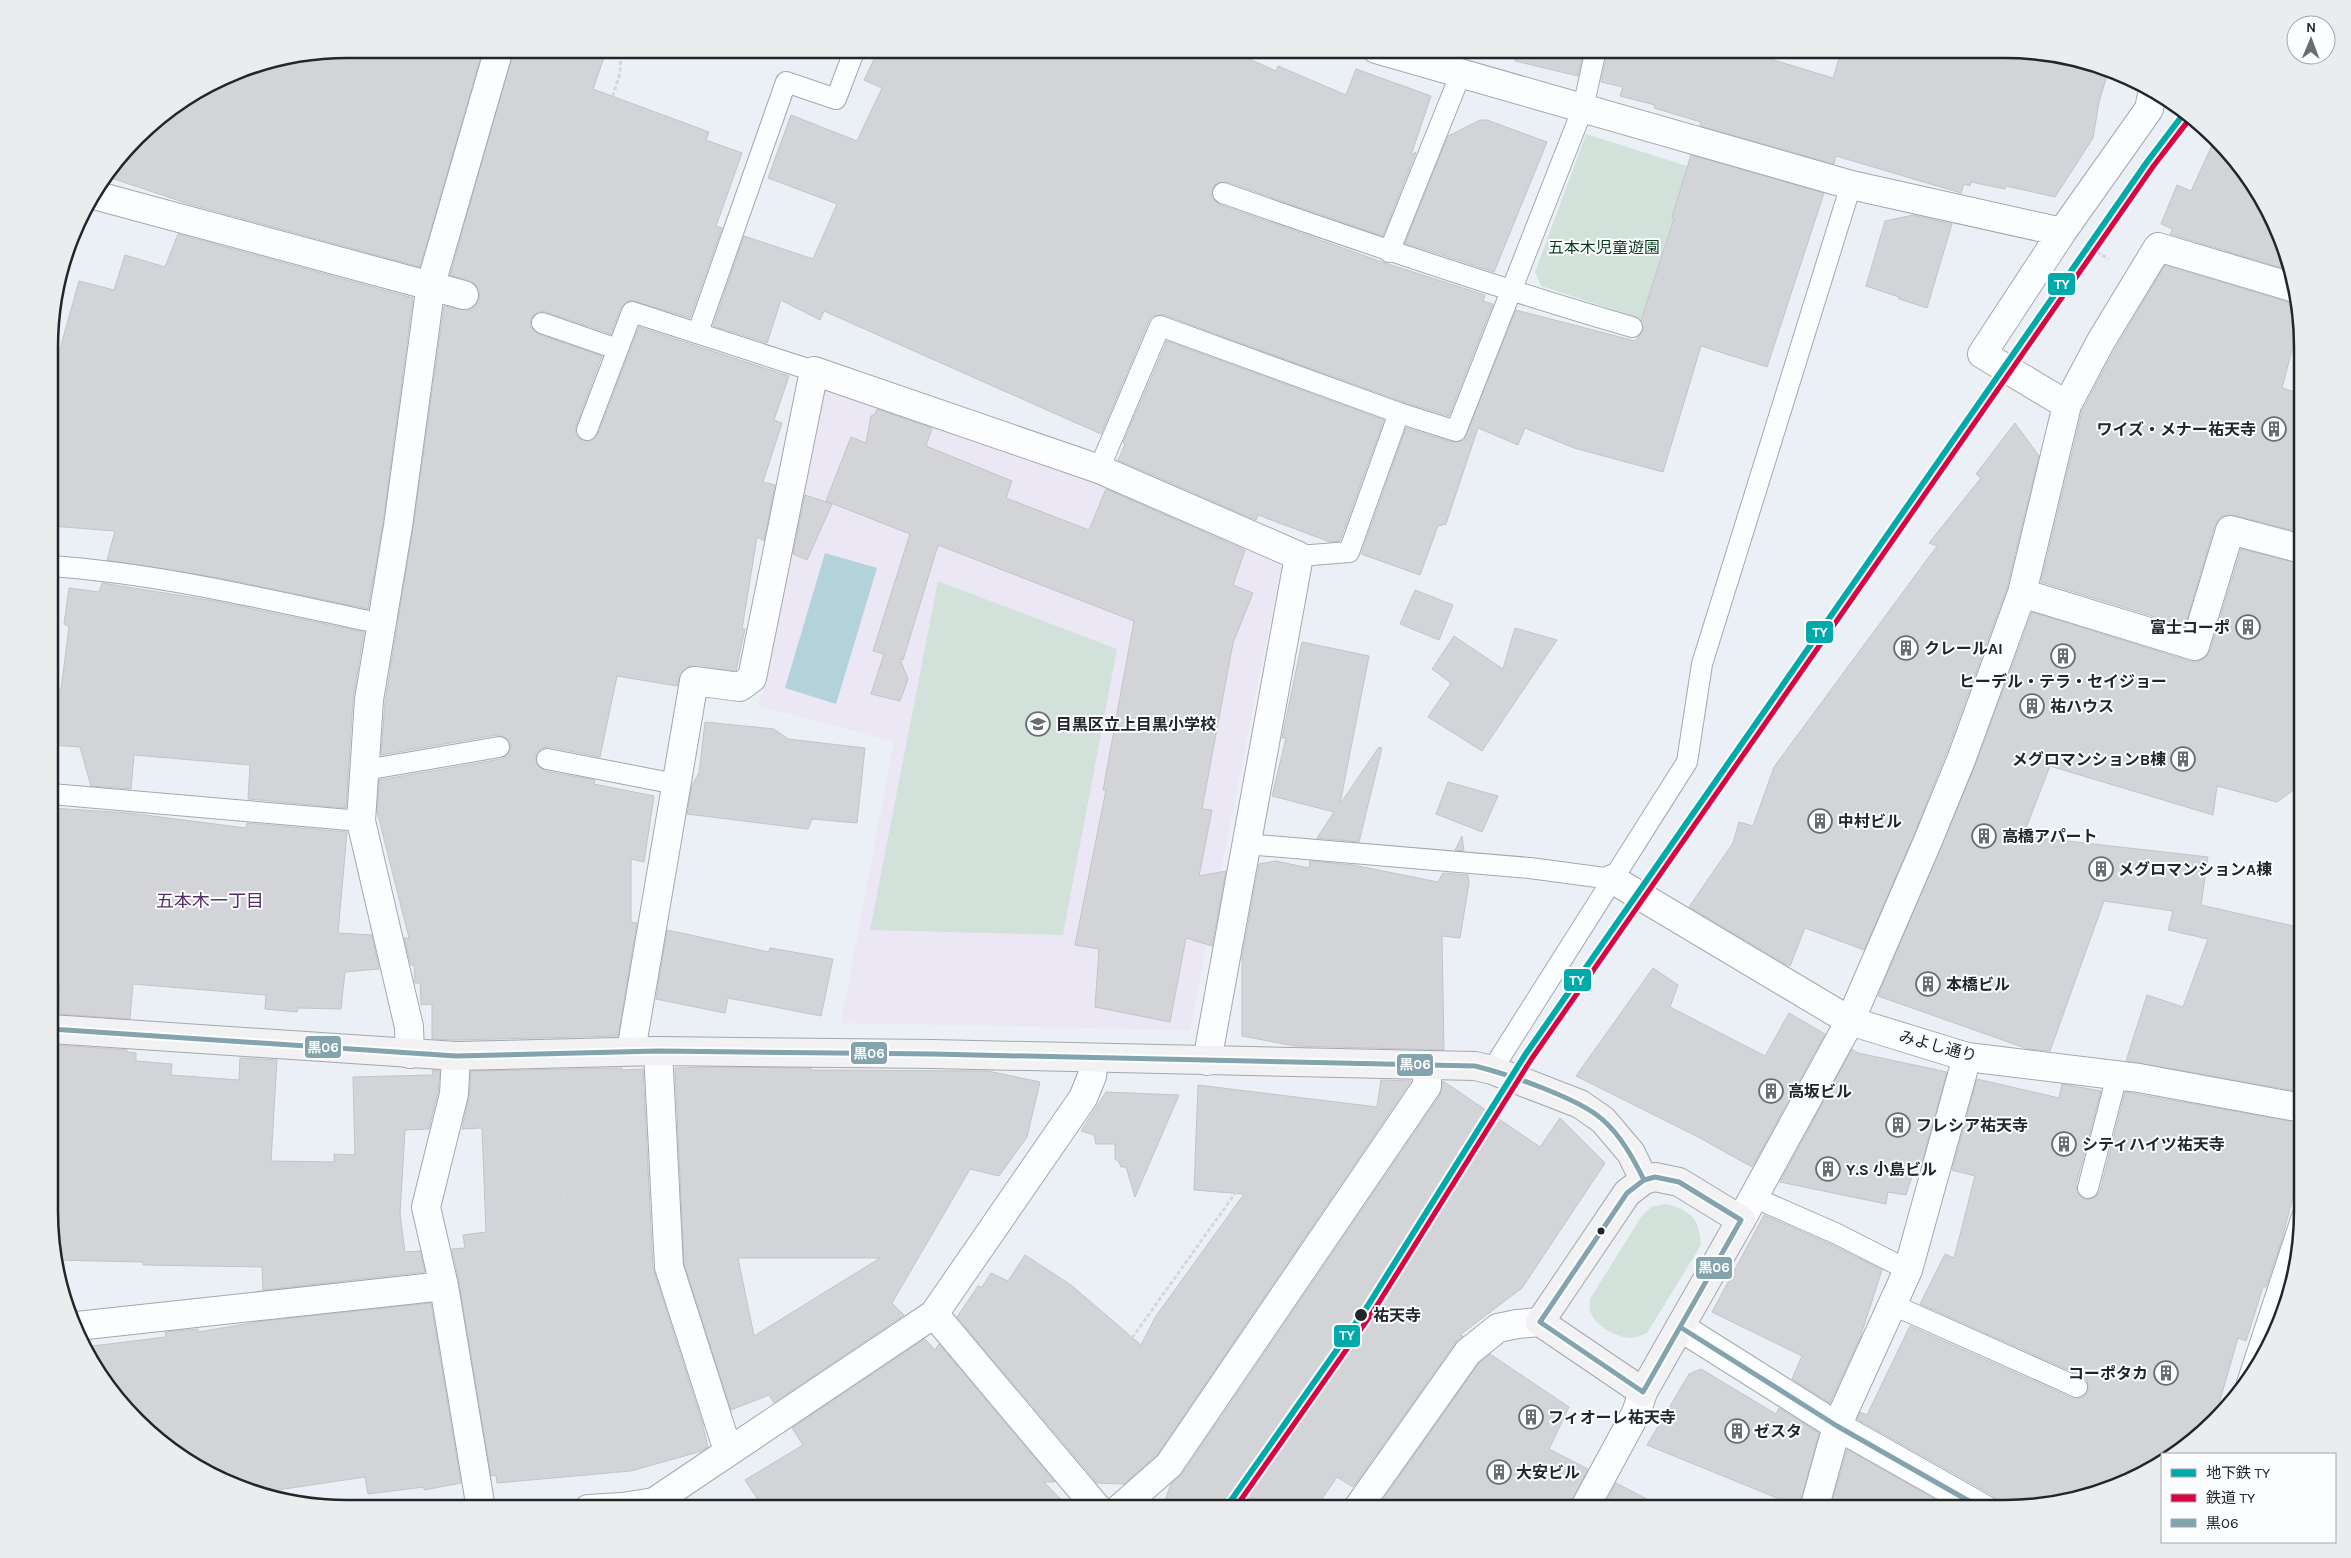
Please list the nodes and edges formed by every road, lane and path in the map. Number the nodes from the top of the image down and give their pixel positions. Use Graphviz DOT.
graph roads {
  1 [pos="497,57"];
  2 [pos="852,57"];
  3 [pos="1404,57"];
  4 [pos="1594,57"];
  5 [pos="1461,73"];
  6 [pos="2151,100"];
  7 [pos="1583,108"];
  8 [pos="1851,185"];
  9 [pos="1224,193"];
  10 [pos="99,196"];
  11 [pos="2062,232"];
  12 [pos="1389,252"];
  13 [pos="2140,277"];
  14 [pos="431,284"];
  15 [pos="2287,286"];
  16 [pos="1511,292"];
  17 [pos="464,295"];
  18 [pos="542,323"];
  19 [pos="1632,327"];
  20 [pos="698,332"];
  21 [pos="618,349"];
  22 [pos="814,371"];
  23 [pos="2067,405"];
  24 [pos="1399,413"];
  25 [pos="587,430"];
  26 [pos="1099,469"];
  27 [pos="2294,547"];
  28 [pos="1299,556"];
  29 [pos="57,566"];
  30 [pos="2022,593"];
  31 [pos="382,624"];
  32 [pos="499,747"];
  33 [pos="547,759"];
  34 [pos="365,770"];
  35 [pos="676,784"];
  36 [pos="57,795"];
  37 [pos="361,821"];
  38 [pos="1246,844"];
  39 [pos="1612,879"];
  40 [pos="1850,1021"];
  41 [pos="57,1028"];
  42 [pos="658,1051"];
  43 [pos="631,1052"];
  44 [pos="410,1054"];
  45 [pos="456,1056"];
  46 [pos="1967,1057"];
  47 [pos="1094,1058"];
  48 [pos="1207,1061"];
  49 [pos="1288,1062"];
  50 [pos="1426,1065"];
  51 [pos="1492,1070"];
  52 [pos="2117,1076"];
  53 [pos="2294,1107"];
  54 [pos="1644,1180"];
  55 [pos="2088,1188"];
  56 [pos="1747,1209"];
  57 [pos="2291,1249"];
  58 [pos="1908,1270"];
  59 [pos="444,1286"];
  60 [pos="1891,1304"];
  61 [pos="934,1314"];
  62 [pos="1540,1322"];
  63 [pos="81,1326"];
  64 [pos="1680,1327"];
  65 [pos="2257,1352"];
  66 [pos="2077,1387"];
  67 [pos="1643,1392"];
  68 [pos="1837,1426"];
  69 [pos="1034,1433"];
  70 [pos="728,1451"];
  71 [pos="480,1500"];
  72 [pos="657,1500"];
  73 [pos="1090,1500"];
  74 [pos="1129,1500"];
  75 [pos="1363,1500"];
  76 [pos="1589,1500"];
  77 [pos="1816,1500"];
  78 [pos="1968,1500"];
  79 [pos="2025,1500"];
  1 -- 14 [label="street"];
  2 -- 20 [label="lane"];
  3 -- 5 [label="street"];
  4 -- 7 [label="lane"];
  5 -- 7 [label="street"];
  5 -- 12 [label="lane"];
  6 -- 11 [label="street"];
  7 -- 8 [label="street"];
  7 -- 16 [label="lane"];
  8 -- 11 [label="street"];
  8 -- 39 [label="lane"];
  9 -- 12 [label="lane"];
  10 -- 14 [label="street"];
  11 -- 13 [label="path"];
  11 -- 23 [label="street"];
  12 -- 16 [label="lane"];
  13 -- 15 [label="street"];
  13 -- 23 [label="street"];
  14 -- 17 [label="street"];
  14 -- 31 [label="street"];
  16 -- 19 [label="lane"];
  16 -- 24 [label="lane"];
  17 -- 18 [label="path"];
  18 -- 21 [label="lane"];
  20 -- 21 [label="lane"];
  20 -- 22 [label="lane"];
  21 -- 25 [label="lane"];
  22 -- 26 [label="street"];
  22 -- 35 [label="street"];
  23 -- 30 [label="street"];
  24 -- 26 [label="lane"];
  24 -- 28 [label="lane"];
  26 -- 28 [label="street"];
  27 -- 30 [label="street"];
  28 -- 38 [label="street"];
  29 -- 31 [label="lane"];
  30 -- 40 [label="street"];
  31 -- 34 [label="street"];
  32 -- 34 [label="lane"];
  33 -- 35 [label="lane"];
  34 -- 37 [label="street"];
  35 -- 43 [label="street"];
  36 -- 37 [label="lane"];
  37 -- 44 [label="street"];
  38 -- 39 [label="lane"];
  38 -- 48 [label="street"];
  39 -- 40 [label="street, みよし通り"];
  39 -- 51 [label="lane"];
  40 -- 46 [label="street, みよし通り"];
  40 -- 56 [label="street"];
  41 -- 44 [label="street"];
  42 -- 43 [label="street"];
  42 -- 47 [label="street"];
  42 -- 70 [label="street"];
  43 -- 45 [label="street"];
  44 -- 45 [label="street"];
  45 -- 59 [label="street"];
  46 -- 52 [label="street, みよし通り"];
  46 -- 58 [label="street"];
  47 -- 48 [label="street"];
  47 -- 61 [label="street"];
  48 -- 49 [label="street"];
  49 -- 50 [label="street"];
  49 -- 69 [label="path"];
  50 -- 51 [label="street"];
  50 -- 74 [label="street"];
  51 -- 54 [label="street"];
  52 -- 53 [label="street, みよし通り"];
  52 -- 55 [label="lane"];
  54 -- 56 [label="street"];
  54 -- 62 [label="street"];
  56 -- 58 [label="lane"];
  56 -- 64 [label="street"];
  57 -- 65 [label="lane"];
  58 -- 60 [label="street"];
  59 -- 63 [label="street"];
  59 -- 71 [label="street"];
  60 -- 66 [label="lane"];
  60 -- 68 [label="street"];
  61 -- 69 [label="street"];
  61 -- 70 [label="street"];
  62 -- 67 [label="street"];
  62 -- 75 [label="street"];
  64 -- 67 [label="street"];
  64 -- 68 [label="street"];
  66 -- 79 [label="path"];
  67 -- 76 [label="street"];
  68 -- 77 [label="street"];
  68 -- 78 [label="street"];
  69 -- 73 [label="street"];
  70 -- 72 [label="street"];
}
